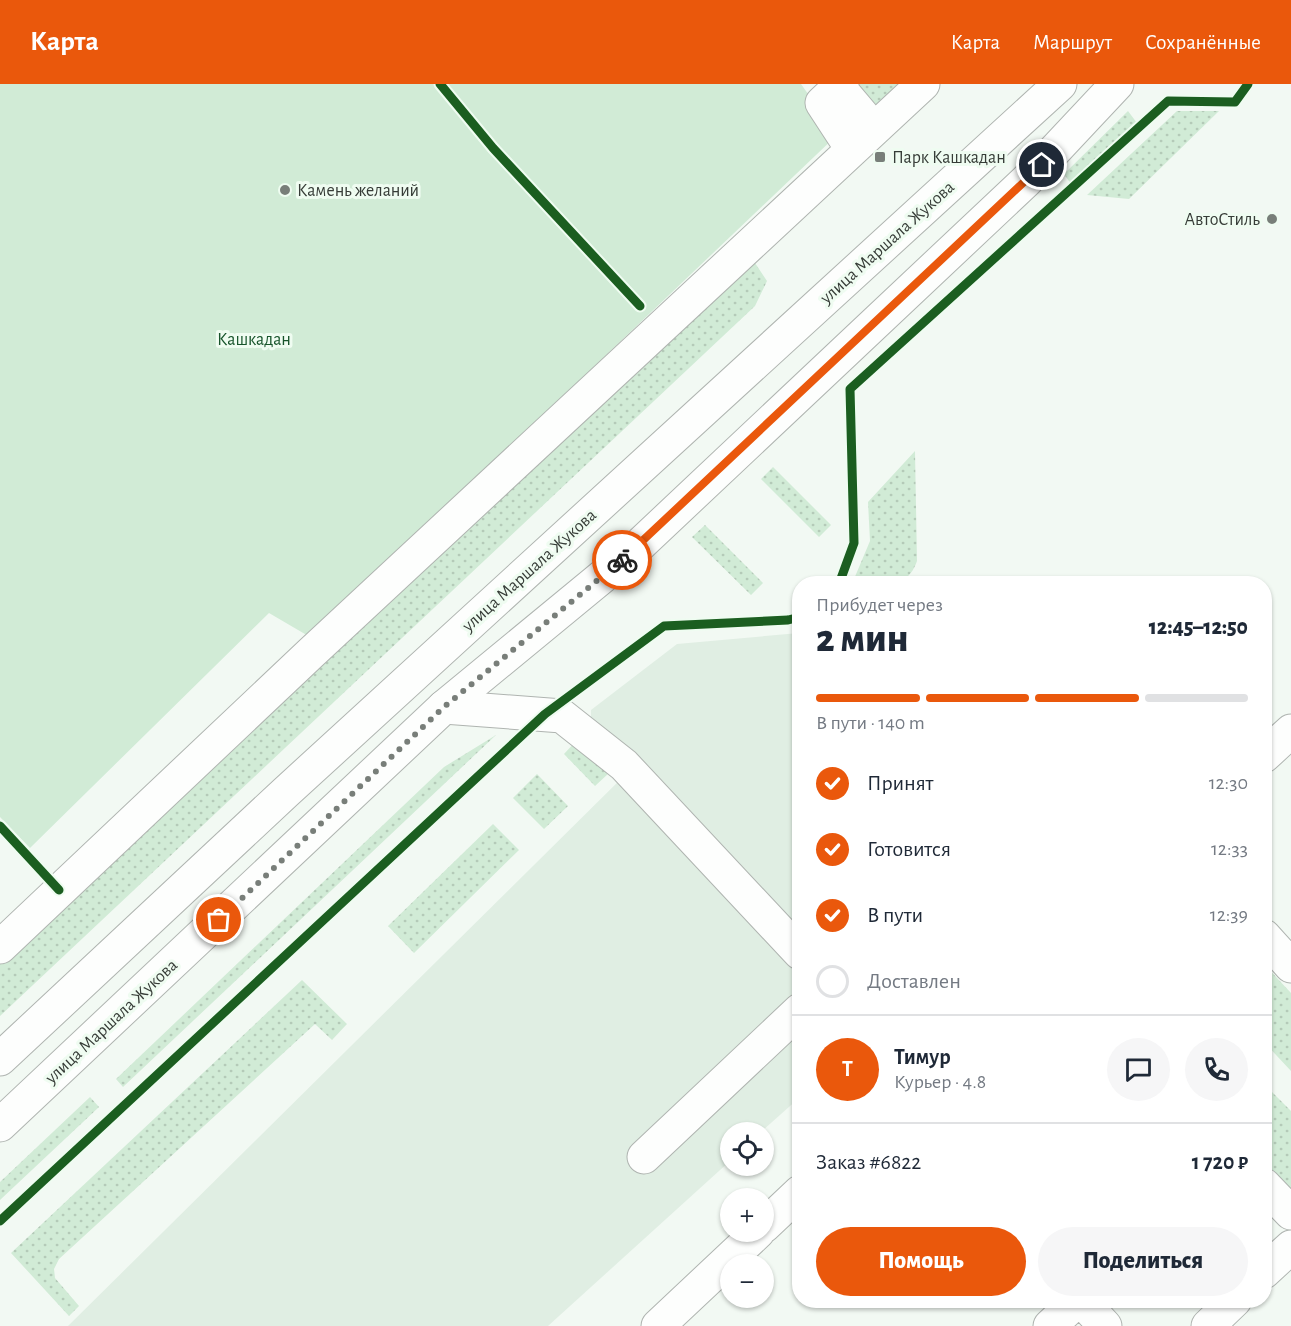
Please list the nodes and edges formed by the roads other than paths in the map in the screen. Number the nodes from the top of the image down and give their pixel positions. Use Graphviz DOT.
graph roads {
  1 [pos="923,84"];
  2 [pos="1060,84"];
  3 [pos="1117,84"];
  4 [pos="839,85"];
  5 [pos="863,139"];
  6 [pos="444,707"];
  7 [pos="1291,731"];
  8 [pos="1272,749"];
  9 [pos="792,944"];
  10 [pos="1272,945"];
  11 [pos="0,947"];
  12 [pos="1291,966"];
  13 [pos="792,1017"];
  14 [pos="0,1059"];
  15 [pos="0,1125"];
  16 [pos="644,1156"];
  17 [pos="1272,1193"];
  18 [pos="792,1200"];
  19 [pos="1291,1213"];
  20 [pos="774,1217"];
  21 [pos="747,1242"];
  22 [pos="1291,1247"];
  23 [pos="1272,1265"];
  24 [pos="1071,1308"];
  25 [pos="1088,1308"];
  26 [pos="1227,1308"];
  27 [pos="658,1326"];
  28 [pos="1050,1326"];
  29 [pos="1106,1326"];
  30 [pos="1208,1326"];
  1 -- 5 [label="main road"];
  2 -- 14 [label="main road, улица Маршала Жукова"];
  3 -- 6 [label="main road, улица Маршала Жукова"];
  4 -- 5 [label="main road"];
  5 -- 11 [label="main road"];
  6 -- 9 [label="main road"];
  6 -- 15 [label="main road, улица Маршала Жукова"];
  7 -- 8 [label="main road"];
  10 -- 12 [label="main road"];
  13 -- 16 [label="main road"];
  17 -- 19 [label="main road"];
  18 -- 20 [label="main road"];
  21 -- 27 [label="main road"];
  22 -- 23 [label="main road"];
  24 -- 28 [label="main road"];
  25 -- 29 [label="main road"];
  26 -- 30 [label="main road"];
}
